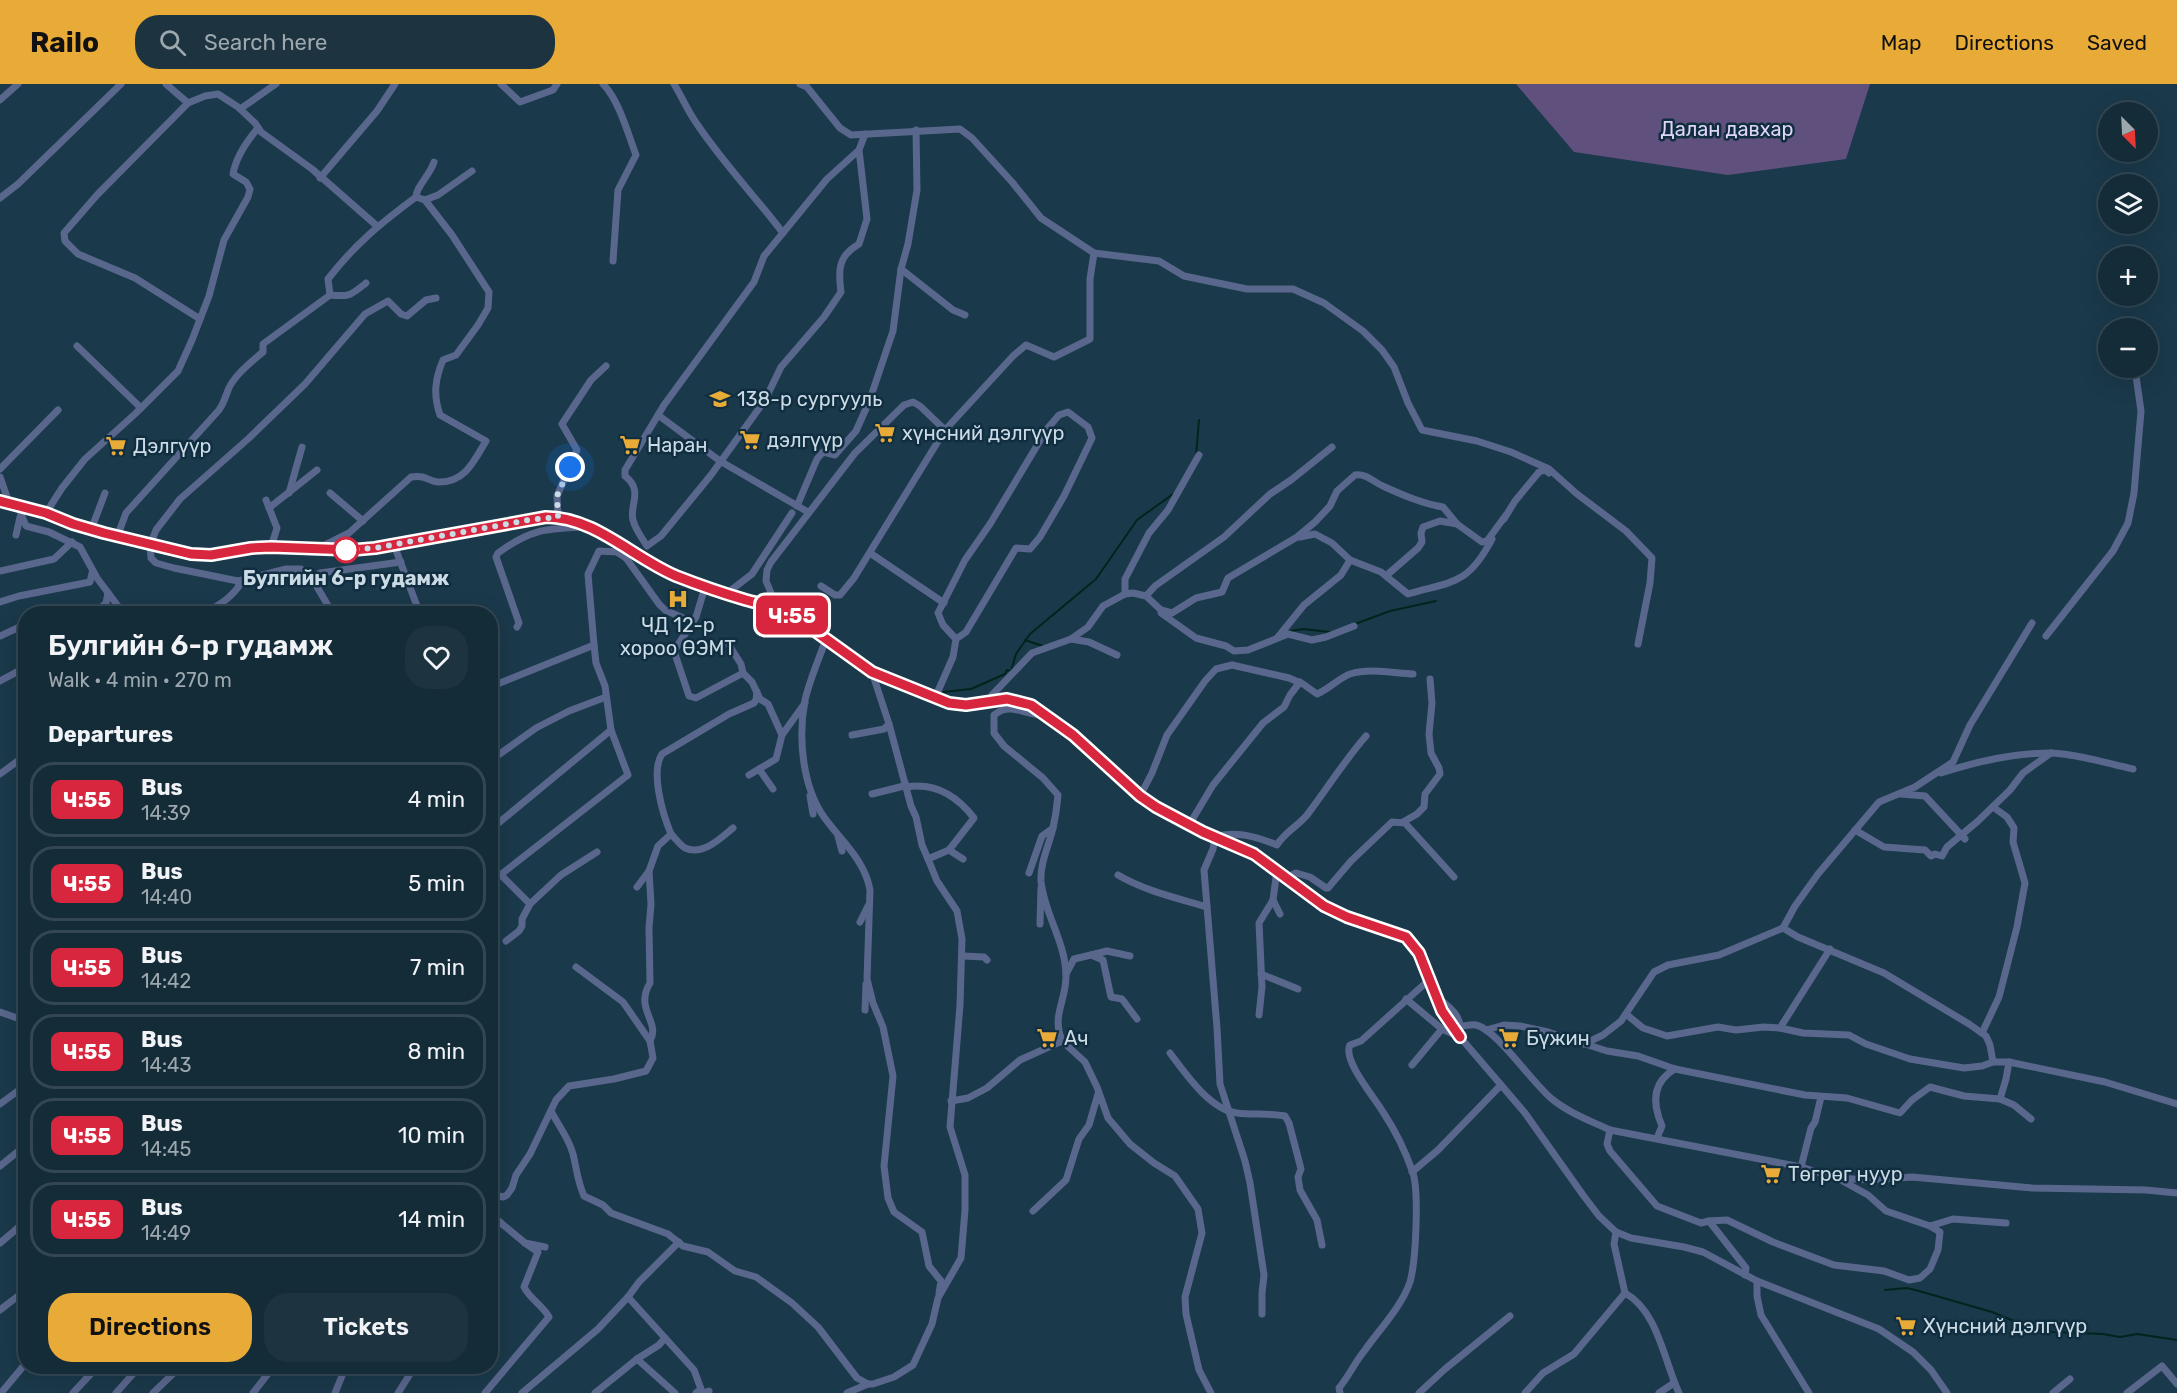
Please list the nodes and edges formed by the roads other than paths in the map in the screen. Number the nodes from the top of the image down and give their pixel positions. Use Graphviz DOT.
graph roads {
  1 [pos="18,84"];
  2 [pos="121,84"];
  3 [pos="166,84"];
  4 [pos="276,84"];
  5 [pos="395,84"];
  6 [pos="501,84"];
  7 [pos="557,84"];
  8 [pos="603,84"];
  9 [pos="674,84"];
  10 [pos="800,84"];
  11 [pos="0,100"];
  12 [pos="188,103"];
  13 [pos="240,109"];
  14 [pos="258,128"];
  15 [pos="916,130"];
  16 [pos="865,134"];
  17 [pos="859,150"];
  18 [pos="434,162"];
  19 [pos="472,171"];
  20 [pos="321,178"];
  21 [pos="416,197"];
  22 [pos="0,198"];
  23 [pos="425,200"];
  24 [pos="377,226"];
  25 [pos="783,232"];
  26 [pos="1094,253"];
  27 [pos="613,261"];
  28 [pos="901,269"];
  29 [pos="366,283"];
  30 [pos="330,295"];
  31 [pos="436,298"];
  32 [pos="965,315"];
  33 [pos="200,320"];
  34 [pos="77,346"];
  35 [pos="606,366"];
  36 [pos="2136,378"];
  37 [pos="141,408"];
  38 [pos="58,410"];
  39 [pos="658,415"];
  40 [pos="945,430"];
  41 [pos="302,447"];
  42 [pos="1332,447"];
  43 [pos="1199,455"];
  44 [pos="720,461"];
  45 [pos="0,469"];
  46 [pos="317,470"];
  47 [pos="1556,476"];
  48 [pos="0,477"];
  49 [pos="105,493"];
  50 [pos="289,493"];
  51 [pos="330,493"];
  52 [pos="266,500"];
  53 [pos="5,502"];
  54 [pos="797,506"];
  55 [pos="269,508"];
  56 [pos="21,510"];
  57 [pos="808,512"];
  58 [pos="46,513"];
  59 [pos="792,513"];
  60 [pos="1506,515"];
  61 [pos="558,517"];
  62 [pos="363,521"];
  63 [pos="1457,524"];
  64 [pos="587,527"];
  65 [pos="91,530"];
  66 [pos="16,536"];
  67 [pos="117,537"];
  68 [pos="1298,537"];
  69 [pos="72,542"];
  70 [pos="150,545"];
  71 [pos="394,545"];
  72 [pos="646,546"];
  73 [pos="271,547"];
  74 [pos="317,549"];
  75 [pos="870,553"];
  76 [pos="631,554"];
  77 [pos="1350,560"];
  78 [pos="400,562"];
  79 [pos="0,571"];
  80 [pos="93,571"];
  81 [pos="1387,575"];
  82 [pos="313,580"];
  83 [pos="238,581"];
  84 [pos="821,586"];
  85 [pos="705,587"];
  86 [pos="108,593"];
  87 [pos="726,594"];
  88 [pos="1125,594"];
  89 [pos="1146,596"];
  90 [pos="0,602"];
  91 [pos="944,603"];
  92 [pos="103,606"];
  93 [pos="118,606"];
  94 [pos="218,606"];
  95 [pos="328,606"];
  96 [pos="417,606"];
  97 [pos="777,608"];
  98 [pos="1161,610"];
  99 [pos="692,622"];
  100 [pos="2032,623"];
  101 [pos="1354,626"];
  102 [pos="517,627"];
  103 [pos="18,628"];
  104 [pos="0,636"];
  105 [pos="2046,636"];
  106 [pos="1277,638"];
  107 [pos="826,639"];
  108 [pos="956,639"];
  109 [pos="1071,639"];
  110 [pos="1638,644"];
  111 [pos="594,645"];
  112 [pos="729,645"];
  113 [pos="1117,655"];
  114 [pos="18,671"];
  115 [pos="872,672"];
  116 [pos="743,673"];
  117 [pos="1413,674"];
  118 [pos="1430,679"];
  119 [pos="0,681"];
  120 [pos="1300,682"];
  121 [pos="498,684"];
  122 [pos="757,692"];
  123 [pos="606,697"];
  124 [pos="935,698"];
  125 [pos="990,701"];
  126 [pos="805,703"];
  127 [pos="1042,712"];
  128 [pos="889,724"];
  129 [pos="610,730"];
  130 [pos="782,735"];
  131 [pos="852,735"];
  132 [pos="1366,736"];
  133 [pos="2051,753"];
  134 [pos="498,755"];
  135 [pos="18,761"];
  136 [pos="759,769"];
  137 [pos="2133,769"];
  138 [pos="0,774"];
  139 [pos="749,775"];
  140 [pos="1934,775"];
  141 [pos="811,782"];
  142 [pos="906,785"];
  143 [pos="773,789"];
  144 [pos="872,794"];
  145 [pos="1899,794"];
  146 [pos="1140,796"];
  147 [pos="1993,807"];
  148 [pos="813,814"];
  149 [pos="1403,822"];
  150 [pos="498,823"];
  151 [pos="1189,825"];
  152 [pos="734,828"];
  153 [pos="1053,828"];
  154 [pos="1855,830"];
  155 [pos="838,833"];
  156 [pos="671,834"];
  157 [pos="1215,837"];
  158 [pos="1963,837"];
  159 [pos="949,850"];
  160 [pos="842,851"];
  161 [pos="597,852"];
  162 [pos="928,859"];
  163 [pos="963,859"];
  164 [pos="1277,870"];
  165 [pos="649,871"];
  166 [pos="1029,873"];
  167 [pos="1118,875"];
  168 [pos="502,876"];
  169 [pos="1454,877"];
  170 [pos="498,878"];
  171 [pos="1286,878"];
  172 [pos="1041,880"];
  173 [pos="637,887"];
  174 [pos="1273,900"];
  175 [pos="870,901"];
  176 [pos="530,904"];
  177 [pos="1207,907"];
  178 [pos="1280,914"];
  179 [pos="860,922"];
  180 [pos="1040,924"];
  181 [pos="1783,928"];
  182 [pos="506,941"];
  183 [pos="1830,950"];
  184 [pos="1091,955"];
  185 [pos="963,956"];
  186 [pos="1130,956"];
  187 [pos="987,960"];
  188 [pos="576,967"];
  189 [pos="1066,974"];
  190 [pos="1261,974"];
  191 [pos="867,979"];
  192 [pos="1430,979"];
  193 [pos="1298,989"];
  194 [pos="1438,998"];
  195 [pos="1406,999"];
  196 [pos="865,1010"];
  197 [pos="0,1011"];
  198 [pos="1626,1014"];
  199 [pos="1259,1015"];
  200 [pos="18,1018"];
  201 [pos="1137,1019"];
  202 [pos="1462,1026"];
  203 [pos="1780,1028"];
  204 [pos="1442,1029"];
  205 [pos="1486,1030"];
  206 [pos="1982,1033"];
  207 [pos="1460,1037"];
  208 [pos="650,1041"];
  209 [pos="1062,1041"];
  210 [pos="1584,1044"];
  211 [pos="1170,1053"];
  212 [pos="1993,1062"];
  213 [pos="2008,1062"];
  214 [pos="1412,1065"];
  215 [pos="1675,1069"];
  216 [pos="1501,1085"];
  217 [pos="18,1091"];
  218 [pos="1099,1092"];
  219 [pos="1821,1097"];
  220 [pos="2000,1099"];
  221 [pos="951,1101"];
  222 [pos="0,1104"];
  223 [pos="2177,1104"];
  224 [pos="550,1111"];
  225 [pos="1228,1111"];
  226 [pos="2031,1119"];
  227 [pos="1610,1130"];
  228 [pos="1657,1138"];
  229 [pos="18,1151"];
  230 [pos="0,1166"];
  231 [pos="1801,1167"];
  232 [pos="1412,1172"];
  233 [pos="1836,1178"];
  234 [pos="2177,1193"];
  235 [pos="498,1196"];
  236 [pos="1033,1211"];
  237 [pos="1709,1221"];
  238 [pos="500,1222"];
  239 [pos="2006,1223"];
  240 [pos="498,1225"];
  241 [pos="1930,1226"];
  242 [pos="18,1228"];
  243 [pos="1616,1233"];
  244 [pos="679,1242"];
  245 [pos="525,1243"];
  246 [pos="0,1244"];
  247 [pos="1322,1245"];
  248 [pos="545,1246"];
  249 [pos="1745,1275"];
  250 [pos="1757,1281"];
  251 [pos="1625,1293"];
  252 [pos="18,1296"];
  253 [pos="628,1297"];
  254 [pos="938,1298"];
  255 [pos="0,1310"];
  256 [pos="1262,1314"];
  257 [pos="1510,1316"];
  258 [pos="665,1338"];
  259 [pos="637,1359"];
  260 [pos="18,1373"];
  261 [pos="91,1374"];
  262 [pos="133,1374"];
  263 [pos="173,1374"];
  264 [pos="268,1374"];
  265 [pos="343,1374"];
  266 [pos="410,1374"];
  267 [pos="2070,1379"];
  268 [pos="1674,1383"];
  269 [pos="868,1384"];
  270 [pos="2177,1384"];
  271 [pos="1,1393"];
  272 [pos="73,1393"];
  273 [pos="116,1393"];
  274 [pos="153,1393"];
  275 [pos="253,1393"];
  276 [pos="335,1393"];
  277 [pos="398,1393"];
  278 [pos="485,1393"];
  279 [pos="522,1393"];
  280 [pos="595,1393"];
  281 [pos="675,1393"];
  282 [pos="696,1393"];
  283 [pos="847,1393"];
  284 [pos="1211,1393"];
  285 [pos="1340,1393"];
  286 [pos="1419,1393"];
  287 [pos="1525,1393"];
  288 [pos="1659,1393"];
  289 [pos="1679,1393"];
  290 [pos="1809,1393"];
  291 [pos="1947,1393"];
  292 [pos="2053,1393"];
  293 [pos="2127,1393"];
  1 -- 11 [label="street"];
  2 -- 22 [label="street"];
  3 -- 12 [label="street"];
  4 -- 13 [label="street"];
  5 -- 20 [label="street"];
  6 -- 7 [label="street"];
  8 -- 27 [label="street"];
  9 -- 25 [label="street"];
  10 -- 16 [label="street"];
  12 -- 13 [label="street"];
  12 -- 33 [label="street"];
  13 -- 14 [label="street"];
  14 -- 20 [label="street"];
  14 -- 33 [label="street"];
  15 -- 16 [label="street"];
  15 -- 26 [label="street"];
  15 -- 28 [label="street"];
  16 -- 17 [label="street"];
  17 -- 25 [label="street"];
  17 -- 44 [label="street"];
  18 -- 21 [label="street"];
  19 -- 23 [label="street"];
  20 -- 24 [label="street"];
  21 -- 23 [label="street"];
  21 -- 24 [label="street"];
  23 -- 62 [label="street"];
  24 -- 30 [label="street"];
  25 -- 39 [label="street"];
  26 -- 40 [label="street"];
  26 -- 47 [label="street"];
  28 -- 32 [label="street"];
  28 -- 54 [label="street"];
  29 -- 30 [label="street"];
  30 -- 67 [label="street"];
  31 -- 70 [label="street"];
  33 -- 37 [label="street"];
  34 -- 37 [label="street"];
  35 -- 61 [label="street"];
  36 -- 105 [label="street"];
  37 -- 58 [label="street"];
  38 -- 45 [label="street"];
  39 -- 44 [label="street"];
  39 -- 72 [label="street"];
  40 -- 57 [label="street"];
  40 -- 75 [label="street"];
  41 -- 50 [label="street"];
  42 -- 89 [label="street"];
  43 -- 88 [label="street"];
  44 -- 54 [label="street"];
  44 -- 72 [label="street"];
  46 -- 50 [label="street"];
  47 -- 60 [label="street"];
  47 -- 110 [label="street"];
  48 -- 53 [label="street"];
  49 -- 65 [label="street"];
  50 -- 55 [label="street"];
  51 -- 62 [label="street"];
  52 -- 55 [label="street"];
  53 -- 56 [label="main road"];
  54 -- 57 [label="street"];
  55 -- 73 [label="street"];
  56 -- 58 [label="main road"];
  56 -- 66 [label="street"];
  56 -- 69 [label="street"];
  57 -- 97 [label="street"];
  58 -- 65 [label="main road"];
  59 -- 87 [label="street"];
  60 -- 63 [label="street"];
  60 -- 81 [label="street"];
  61 -- 64 [label="main road"];
  61 -- 71 [label="main road"];
  62 -- 74 [label="street"];
  63 -- 68 [label="street"];
  63 -- 81 [label="street"];
  64 -- 76 [label="main road"];
  64 -- 102 [label="street"];
  65 -- 67 [label="main road"];
  67 -- 70 [label="main road"];
  68 -- 77 [label="street"];
  68 -- 98 [label="street"];
  69 -- 79 [label="street"];
  69 -- 80 [label="street"];
  70 -- 73 [label="main road"];
  70 -- 83 [label="street"];
  71 -- 74 [label="main road"];
  71 -- 78 [label="street"];
  72 -- 76 [label="street"];
  73 -- 74 [label="main road"];
  75 -- 84 [label="street"];
  75 -- 91 [label="street"];
  76 -- 85 [label="main road"];
  76 -- 99 [label="street"];
  76 -- 111 [label="street"];
  77 -- 81 [label="street"];
  77 -- 106 [label="street"];
  78 -- 82 [label="street"];
  78 -- 96 [label="street"];
  80 -- 86 [label="street"];
  80 -- 90 [label="street"];
  82 -- 83 [label="street"];
  82 -- 95 [label="street"];
  83 -- 94 [label="street"];
  85 -- 87 [label="main road"];
  85 -- 99 [label="street"];
  86 -- 92 [label="street"];
  86 -- 93 [label="street"];
  87 -- 97 [label="main road"];
  88 -- 89 [label="street"];
  88 -- 109 [label="street"];
  89 -- 98 [label="street"];
  91 -- 108 [label="street"];
  91 -- 108 [label="street"];
  97 -- 107 [label="main road"];
  98 -- 106 [label="street"];
  99 -- 116 [label="street"];
  100 -- 140 [label="street"];
  101 -- 106 [label="street"];
  103 -- 104 [label="street"];
  107 -- 115 [label="main road"];
  107 -- 126 [label="street"];
  108 -- 124 [label="street"];
  109 -- 113 [label="street"];
  109 -- 125 [label="street"];
  111 -- 121 [label="street"];
  111 -- 123 [label="street"];
  112 -- 116 [label="street"];
  114 -- 119 [label="street"];
  115 -- 124 [label="main road"];
  115 -- 128 [label="street"];
  116 -- 122 [label="street"];
  117 -- 120 [label="street"];
  118 -- 149 [label="street"];
  120 -- 146 [label="street"];
  120 -- 151 [label="street"];
  122 -- 130 [label="street"];
  122 -- 156 [label="street"];
  123 -- 129 [label="street"];
  123 -- 134 [label="street"];
  124 -- 125 [label="main road"];
  125 -- 127 [label="main road"];
  126 -- 130 [label="street"];
  126 -- 141 [label="street"];
  127 -- 146 [label="main road"];
  127 -- 153 [label="street"];
  128 -- 131 [label="street"];
  128 -- 142 [label="street"];
  129 -- 150 [label="street"];
  129 -- 168 [label="street"];
  130 -- 136 [label="street"];
  132 -- 157 [label="street"];
  133 -- 137 [label="street"];
  133 -- 140 [label="street"];
  133 -- 147 [label="street"];
  135 -- 138 [label="street"];
  136 -- 139 [label="street"];
  136 -- 143 [label="street"];
  140 -- 145 [label="street"];
  141 -- 148 [label="street"];
  141 -- 155 [label="street"];
  142 -- 144 [label="street"];
  142 -- 159 [label="street"];
  142 -- 162 [label="street"];
  145 -- 154 [label="street"];
  145 -- 158 [label="street"];
  146 -- 151 [label="main road"];
  147 -- 158 [label="street"];
  147 -- 206 [label="street"];
  149 -- 169 [label="street"];
  149 -- 171 [label="street"];
  151 -- 157 [label="main road"];
  152 -- 156 [label="street"];
  153 -- 166 [label="street"];
  153 -- 172 [label="street"];
  154 -- 158 [label="street"];
  154 -- 181 [label="street"];
  155 -- 160 [label="street"];
  155 -- 175 [label="street"];
  156 -- 165 [label="street"];
  157 -- 164 [label="main road"];
  157 -- 177 [label="street"];
  159 -- 162 [label="street"];
  159 -- 163 [label="street"];
  161 -- 176 [label="street"];
  162 -- 185 [label="street"];
  164 -- 171 [label="main road"];
  164 -- 174 [label="street"];
  165 -- 173 [label="street"];
  165 -- 208 [label="street"];
  167 -- 177 [label="street"];
  168 -- 170 [label="street"];
  168 -- 176 [label="street"];
  171 -- 192 [label="main road"];
  172 -- 180 [label="street"];
  172 -- 189 [label="street"];
  174 -- 178 [label="street"];
  174 -- 190 [label="street"];
  175 -- 179 [label="street"];
  175 -- 191 [label="street"];
  176 -- 182 [label="street"];
  177 -- 225 [label="street"];
  181 -- 183 [label="street"];
  181 -- 198 [label="street"];
  183 -- 203 [label="street"];
  183 -- 206 [label="street"];
  184 -- 186 [label="street"];
  184 -- 189 [label="street"];
  184 -- 201 [label="street"];
  185 -- 187 [label="street"];
  185 -- 221 [label="street"];
  188 -- 208 [label="street"];
  189 -- 209 [label="street"];
  190 -- 193 [label="street"];
  190 -- 199 [label="street"];
  191 -- 196 [label="street"];
  191 -- 254 [label="street"];
  192 -- 194 [label="main road"];
  192 -- 195 [label="street"];
  194 -- 202 [label="street"];
  194 -- 207 [label="main road"];
  195 -- 204 [label="street"];
  195 -- 232 [label="street"];
  197 -- 200 [label="street"];
  198 -- 203 [label="street"];
  198 -- 210 [label="street"];
  202 -- 205 [label="street"];
  202 -- 207 [label="street"];
  203 -- 212 [label="street"];
  204 -- 207 [label="street"];
  204 -- 214 [label="street"];
  205 -- 210 [label="street"];
  205 -- 227 [label="street"];
  206 -- 212 [label="street"];
  207 -- 216 [label="street"];
  208 -- 224 [label="street"];
  209 -- 218 [label="street"];
  209 -- 221 [label="street"];
  210 -- 215 [label="street"];
  211 -- 225 [label="street"];
  212 -- 213 [label="street"];
  213 -- 220 [label="street"];
  213 -- 223 [label="street"];
  215 -- 219 [label="street"];
  215 -- 228 [label="street"];
  216 -- 232 [label="street"];
  216 -- 243 [label="street"];
  217 -- 222 [label="street"];
  218 -- 236 [label="street"];
  218 -- 284 [label="street"];
  219 -- 220 [label="street"];
  219 -- 231 [label="street"];
  220 -- 226 [label="street"];
  221 -- 254 [label="street"];
  224 -- 235 [label="street"];
  224 -- 244 [label="street"];
  225 -- 247 [label="street"];
  225 -- 256 [label="street"];
  227 -- 228 [label="street"];
  227 -- 237 [label="street"];
  228 -- 231 [label="street"];
  229 -- 230 [label="street"];
  231 -- 233 [label="street"];
  232 -- 285 [label="street"];
  233 -- 234 [label="street"];
  233 -- 241 [label="street"];
  237 -- 241 [label="street"];
  237 -- 249 [label="street"];
  238 -- 240 [label="street"];
  238 -- 245 [label="street"];
  239 -- 241 [label="street"];
  242 -- 246 [label="street"];
  243 -- 249 [label="street"];
  243 -- 251 [label="street"];
  244 -- 253 [label="street"];
  244 -- 269 [label="street"];
  245 -- 248 [label="street"];
  245 -- 278 [label="street"];
  249 -- 250 [label="street"];
  250 -- 290 [label="street"];
  250 -- 291 [label="street"];
  251 -- 268 [label="street"];
  251 -- 287 [label="street"];
  252 -- 255 [label="street"];
  253 -- 258 [label="street"];
  253 -- 279 [label="street"];
  254 -- 269 [label="street"];
  257 -- 286 [label="street"];
  258 -- 259 [label="street"];
  258 -- 282 [label="street"];
  259 -- 280 [label="street"];
  259 -- 281 [label="street"];
  260 -- 271 [label="street"];
  261 -- 272 [label="street"];
  262 -- 273 [label="street"];
  263 -- 274 [label="street"];
  264 -- 275 [label="street"];
  265 -- 276 [label="street"];
  266 -- 277 [label="street"];
  267 -- 292 [label="street"];
  268 -- 288 [label="street"];
  268 -- 289 [label="street"];
  269 -- 283 [label="street"];
  270 -- 293 [label="street"];
}
